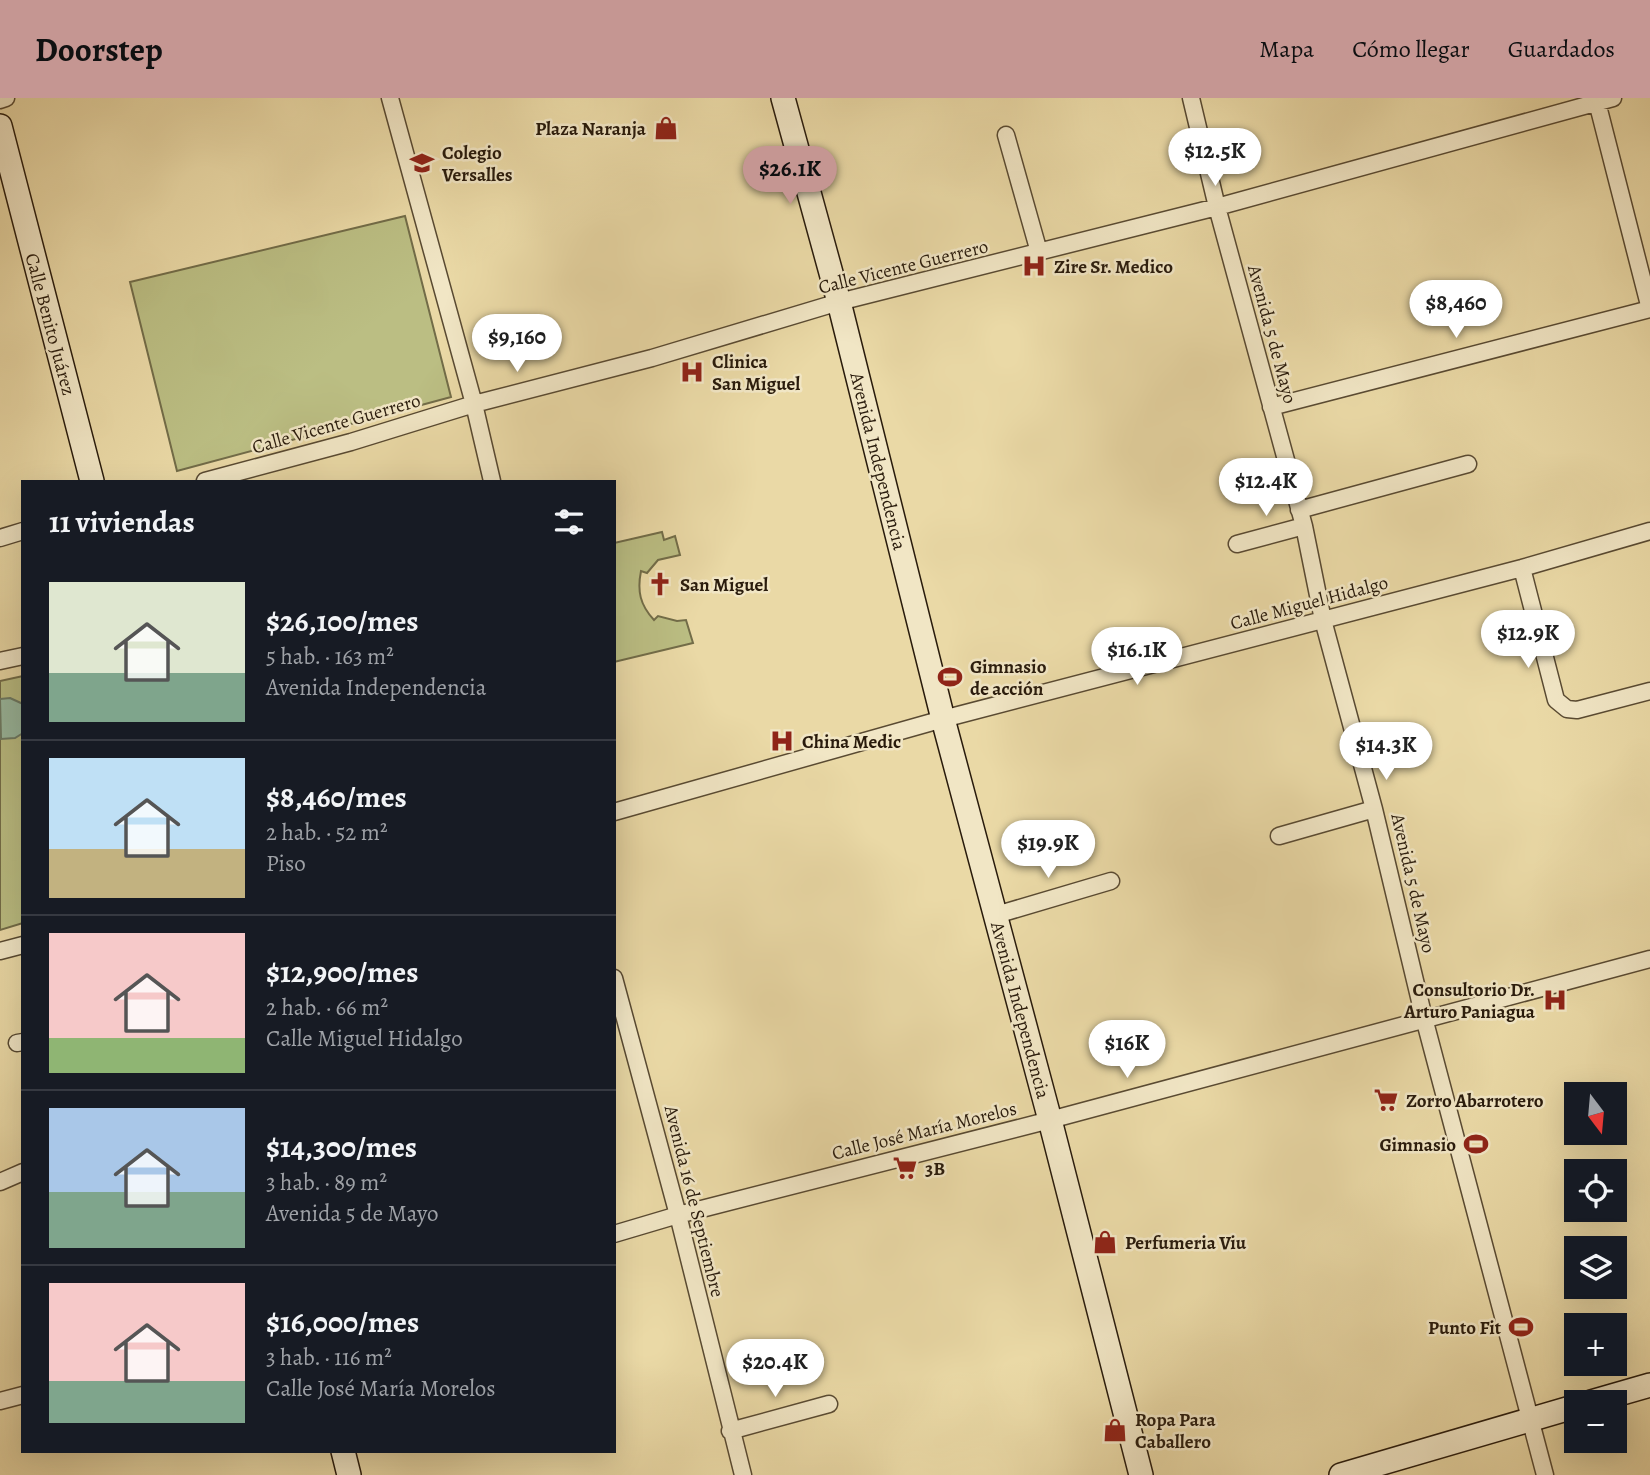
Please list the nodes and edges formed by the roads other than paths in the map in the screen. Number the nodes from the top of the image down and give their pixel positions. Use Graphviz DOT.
graph roads {
  1 [pos="6,98"];
  2 [pos="390,98"];
  3 [pos="783,98"];
  4 [pos="1191,98"];
  5 [pos="0,100"];
  6 [pos="1602,100"];
  7 [pos="0,126"];
  8 [pos="1006,135"];
  9 [pos="1217,207"];
  10 [pos="1039,252"];
  11 [pos="839,302"];
  12 [pos="1650,309"];
  13 [pos="474,404"];
  14 [pos="1271,407"];
  15 [pos="1468,464"];
  16 [pos="92,480"];
  17 [pos="209,480"];
  18 [pos="492,480"];
  19 [pos="1299,510"];
  20 [pos="1304,526"];
  21 [pos="1650,531"];
  22 [pos="21,532"];
  23 [pos="0,538"];
  24 [pos="1237,544"];
  25 [pos="1522,568"];
  26 [pos="1323,620"];
  27 [pos="21,656"];
  28 [pos="0,661"];
  29 [pos="1650,691"];
  30 [pos="943,719"];
  31 [pos="1374,809"];
  32 [pos="616,811"];
  33 [pos="1279,836"];
  34 [pos="1111,881"];
  35 [pos="996,915"];
  36 [pos="21,945"];
  37 [pos="0,951"];
  38 [pos="1650,959"];
  39 [pos="616,985"];
  40 [pos="1424,1018"];
  41 [pos="1050,1119"];
  42 [pos="21,1173"];
  43 [pos="0,1182"];
  44 [pos="678,1215"];
  45 [pos="616,1233"];
  46 [pos="1650,1385"];
  47 [pos="1627,1392"];
  48 [pos="21,1396"];
  49 [pos="0,1401"];
  50 [pos="829,1404"];
  51 [pos="1564,1410"];
  52 [pos="1530,1419"];
  53 [pos="730,1431"];
  54 [pos="344,1453"];
  55 [pos="349,1475"];
  56 [pos="743,1475"];
  57 [pos="1141,1475"];
  58 [pos="1341,1475"];
  59 [pos="1545,1475"];
  1 -- 5 [label="street"];
  2 -- 13 [label="street"];
  3 -- 11 [label="main road, Avenida Independencia"];
  4 -- 9 [label="street, Avenida 5 de Mayo"];
  6 -- 9 [label="street, Calle Vicente Guerrero"];
  6 -- 12 [label="street"];
  7 -- 16 [label="main road, Calle Benito Juárez"];
  8 -- 10 [label="street"];
  9 -- 10 [label="street, Calle Vicente Guerrero"];
  9 -- 14 [label="street, Avenida 5 de Mayo"];
  10 -- 11 [label="street, Calle Vicente Guerrero"];
  11 -- 13 [label="street, Calle Vicente Guerrero"];
  11 -- 30 [label="main road, Avenida Independencia"];
  12 -- 14 [label="street"];
  13 -- 17 [label="street, Calle Vicente Guerrero"];
  13 -- 18 [label="street"];
  14 -- 19 [label="street, Avenida 5 de Mayo"];
  15 -- 19 [label="street"];
  19 -- 20 [label="street, Avenida 5 de Mayo"];
  20 -- 24 [label="street"];
  20 -- 26 [label="street, Avenida 5 de Mayo"];
  21 -- 25 [label="street, Calle Miguel Hidalgo"];
  22 -- 23 [label="street"];
  25 -- 26 [label="street, Calle Miguel Hidalgo"];
  25 -- 29 [label="street"];
  26 -- 30 [label="street, Calle Miguel Hidalgo"];
  26 -- 31 [label="street, Avenida 5 de Mayo"];
  27 -- 28 [label="street"];
  30 -- 32 [label="street, Calle Miguel Hidalgo"];
  30 -- 35 [label="main road, Avenida Independencia"];
  31 -- 33 [label="street"];
  31 -- 40 [label="street, Avenida 5 de Mayo"];
  34 -- 35 [label="street"];
  35 -- 41 [label="main road, Avenida Independencia"];
  36 -- 37 [label="street"];
  38 -- 40 [label="street, Calle José María Morelos"];
  39 -- 44 [label="street, Avenida 16 de Septiembre"];
  40 -- 41 [label="street, Calle José María Morelos"];
  40 -- 52 [label="street, Avenida 5 de Mayo"];
  41 -- 44 [label="street, Calle José María Morelos"];
  41 -- 57 [label="main road, Avenida Independencia"];
  42 -- 43 [label="street"];
  44 -- 45 [label="street, Calle José María Morelos"];
  44 -- 53 [label="street, Avenida 16 de Septiembre"];
  46 -- 47 [label="main road"];
  48 -- 49 [label="street"];
  50 -- 53 [label="street"];
  51 -- 52 [label="main road"];
  52 -- 58 [label="main road"];
  52 -- 59 [label="street, Avenida 5 de Mayo"];
  53 -- 56 [label="street, Avenida 16 de Septiembre"];
  54 -- 55 [label="main road"];
}
